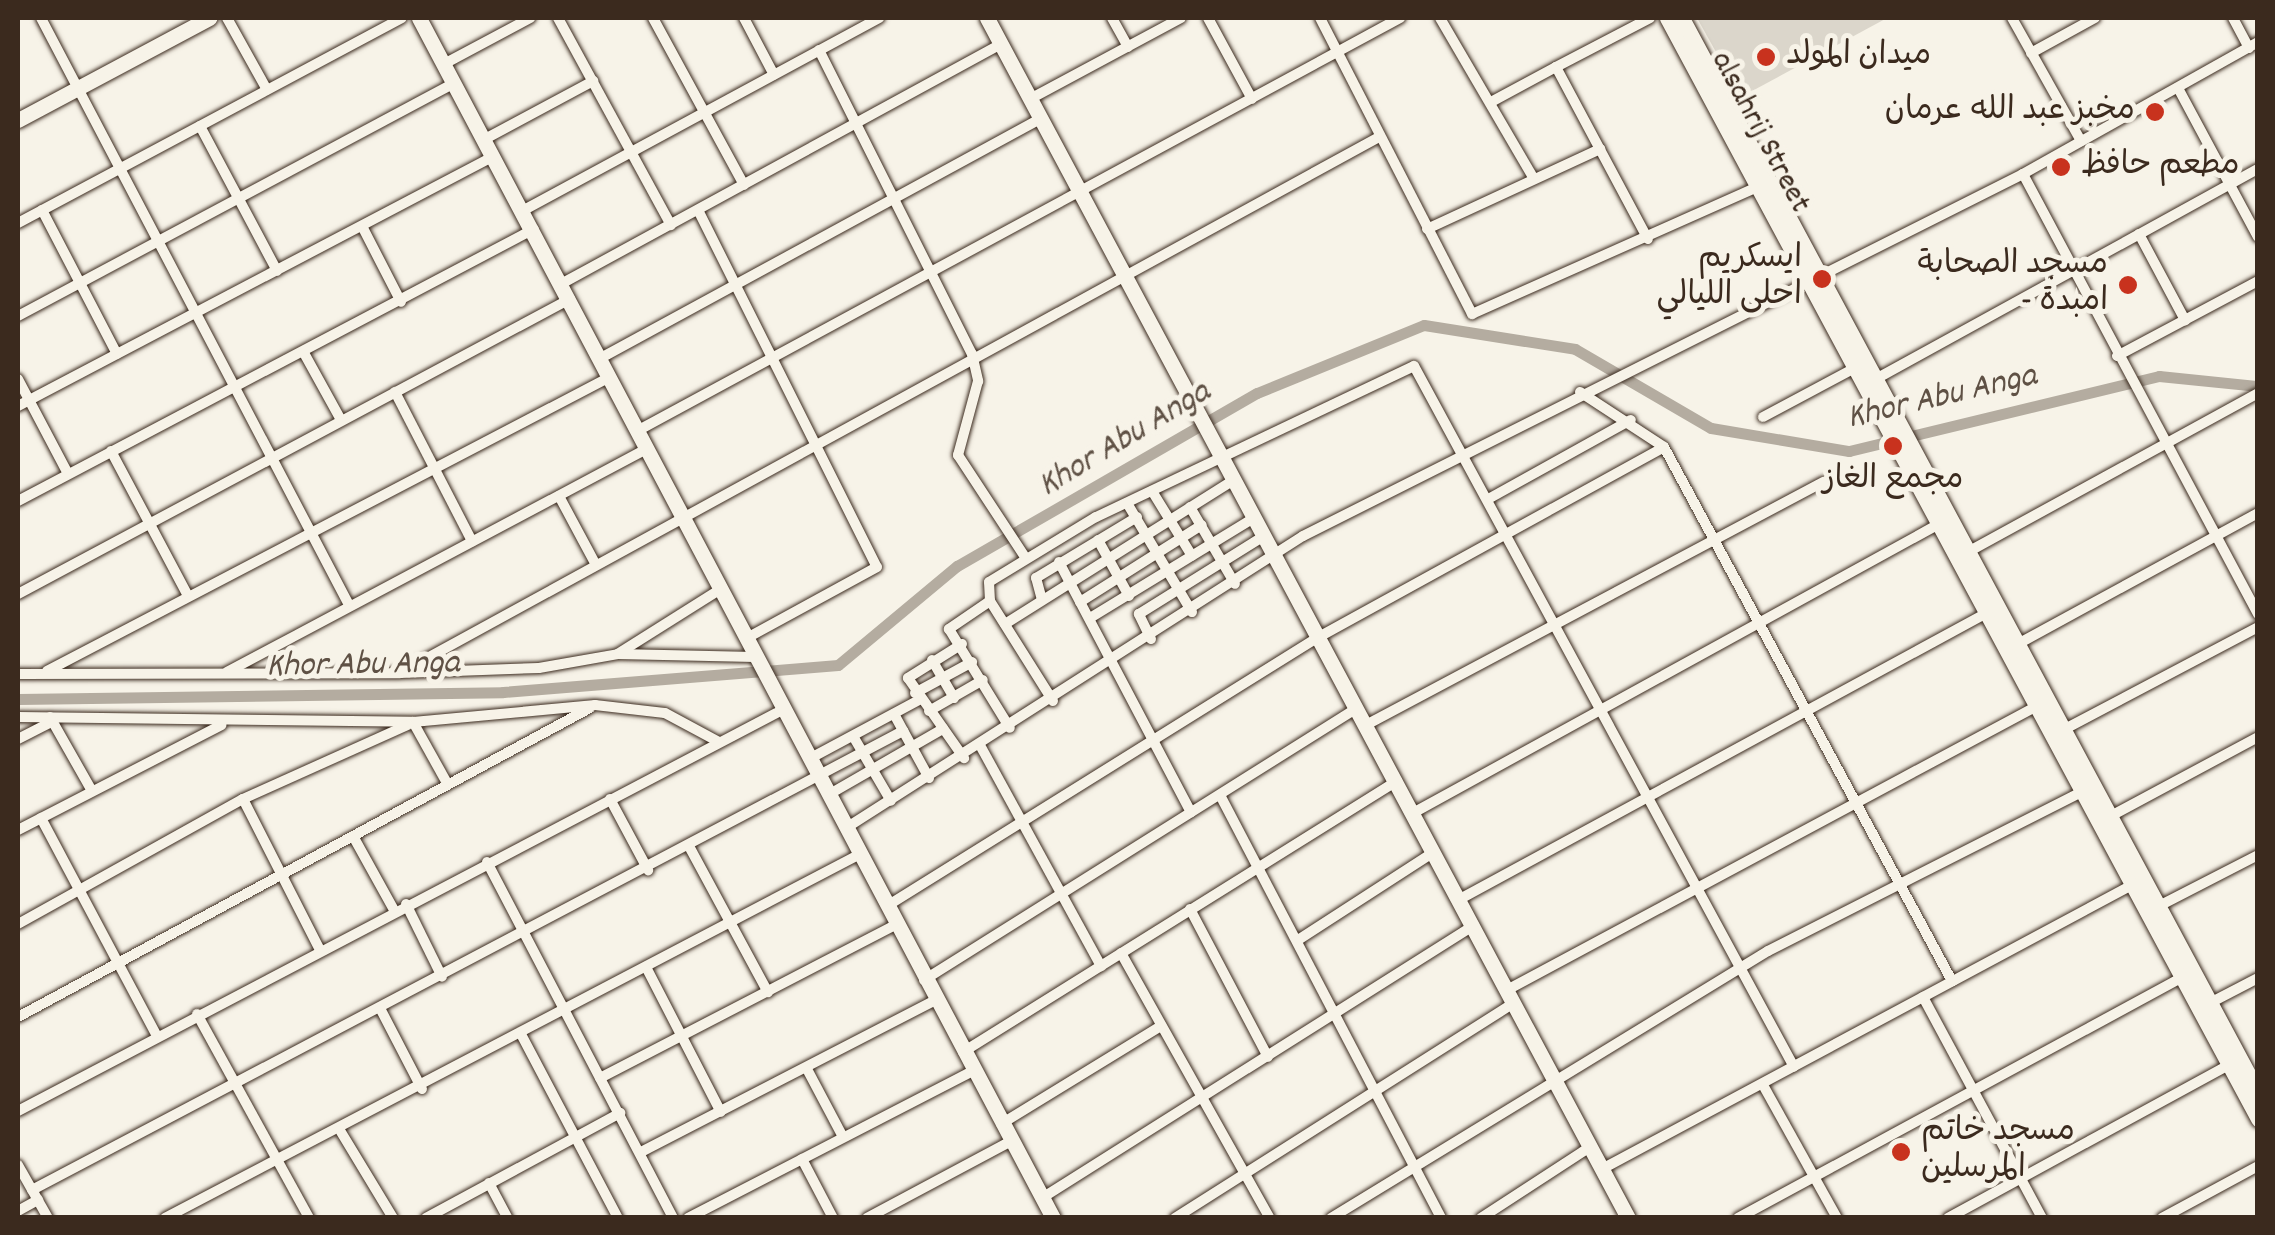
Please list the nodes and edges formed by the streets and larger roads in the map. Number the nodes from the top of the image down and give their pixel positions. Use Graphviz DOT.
graph roads {
  1 [pos="41,18"];
  2 [pos="209,18"];
  3 [pos="227,18"];
  4 [pos="402,18"];
  5 [pos="419,18"];
  6 [pos="530,18"];
  7 [pos="558,18"];
  8 [pos="654,18"];
  9 [pos="744,18"];
  10 [pos="880,18"];
  11 [pos="987,18"];
  12 [pos="1112,18"];
  13 [pos="1181,18"];
  14 [pos="1208,18"];
  15 [pos="1320,18"];
  16 [pos="1400,18"];
  17 [pos="1440,18"];
  18 [pos="1650,18"];
  19 [pos="1667,18"];
  20 [pos="1682,18"];
  21 [pos="2012,18"];
  22 [pos="2095,18"];
  23 [pos="2232,18"];
  24 [pos="1001,44"];
  25 [pos="2254,45"];
  26 [pos="1128,47"];
  27 [pos="818,50"];
  28 [pos="1338,52"];
  29 [pos="2031,52"];
  30 [pos="444,64"];
  31 [pos="1556,67"];
  32 [pos="774,75"];
  33 [pos="593,81"];
  34 [pos="455,83"];
  35 [pos="79,87"];
  36 [pos="2178,88"];
  37 [pos="267,90"];
  38 [pos="1030,99"];
  39 [pos="1252,99"];
  40 [pos="1491,102"];
  41 [pos="705,110"];
  42 [pos="1040,119"];
  43 [pos="18,120"];
  44 [pos="856,124"];
  45 [pos="200,126"];
  46 [pos="1379,138"];
  47 [pos="485,139"];
  48 [pos="2081,142"];
  49 [pos="1600,149"];
  50 [pos="632,151"];
  51 [pos="494,156"];
  52 [pos="121,168"];
  53 [pos="2258,170"];
  54 [pos="2023,174"];
  55 [pos="1534,179"];
  56 [pos="2230,184"];
  57 [pos="744,185"];
  58 [pos="1757,187"];
  59 [pos="1080,196"];
  60 [pos="238,200"];
  61 [pos="890,201"];
  62 [pos="42,210"];
  63 [pos="524,210"];
  64 [pos="698,210"];
  65 [pos="18,222"];
  66 [pos="672,225"];
  67 [pos="363,228"];
  68 [pos="534,228"];
  69 [pos="1426,228"];
  70 [pos="2139,234"];
  71 [pos="2258,237"];
  72 [pos="1648,239"];
  73 [pos="158,243"];
  74 [pos="2073,270"];
  75 [pos="278,272"];
  76 [pos="929,275"];
  77 [pos="1123,276"];
  78 [pos="1814,279"];
  79 [pos="2258,281"];
  80 [pos="80,284"];
  81 [pos="736,286"];
  82 [pos="566,292"];
  83 [pos="401,302"];
  84 [pos="196,315"];
  85 [pos="18,316"];
  86 [pos="2185,320"];
  87 [pos="304,352"];
  88 [pos="117,354"];
  89 [pos="972,354"];
  90 [pos="2117,356"];
  91 [pos="773,357"];
  92 [pos="598,360"];
  93 [pos="1853,369"];
  94 [pos="608,378"];
  95 [pos="18,379"];
  96 [pos="1874,380"];
  97 [pos="235,387"];
  98 [pos="395,392"];
  99 [pos="1580,392"];
  100 [pos="2258,393"];
  101 [pos="29,400"];
  102 [pos="18,406"];
  103 [pos="1763,417"];
  104 [pos="341,420"];
  105 [pos="1631,420"];
  106 [pos="637,431"];
  107 [pos="1894,431"];
  108 [pos="814,440"];
  109 [pos="2164,442"];
  110 [pos="1664,447"];
  111 [pos="646,449"];
  112 [pos="111,451"];
  113 [pos="1464,451"];
  114 [pos="1905,452"];
  115 [pos="274,458"];
  116 [pos="1221,460"];
  117 [pos="434,466"];
  118 [pos="68,474"];
  119 [pos="1232,481"];
  120 [pos="1823,482"];
  121 [pos="1152,492"];
  122 [pos="559,496"];
  123 [pos="1490,498"];
  124 [pos="18,501"];
  125 [pos="1128,502"];
  126 [pos="1190,506"];
  127 [pos="2258,514"];
  128 [pos="680,516"];
  129 [pos="1137,517"];
  130 [pos="1170,519"];
  131 [pos="1252,519"];
  132 [pos="148,524"];
  133 [pos="1202,525"];
  134 [pos="1936,525"];
  135 [pos="1075,529"];
  136 [pos="312,530"];
  137 [pos="1510,533"];
  138 [pos="1147,534"];
  139 [pos="1716,536"];
  140 [pos="2214,536"];
  141 [pos="1262,537"];
  142 [pos="1182,538"];
  143 [pos="1098,540"];
  144 [pos="472,541"];
  145 [pos="1212,542"];
  146 [pos="1084,546"];
  147 [pos="1966,553"];
  148 [pos="1158,554"];
  149 [pos="1192,556"];
  150 [pos="1025,557"];
  151 [pos="1107,557"];
  152 [pos="1274,558"];
  153 [pos="1059,562"];
  154 [pos="1222,562"];
  155 [pos="1142,563"];
  156 [pos="596,565"];
  157 [pos="1168,571"];
  158 [pos="1119,578"];
  159 [pos="1153,581"];
  160 [pos="1070,583"];
  161 [pos="1234,584"];
  162 [pos="719,590"];
  163 [pos="1179,590"];
  164 [pos="1133,593"];
  165 [pos="18,594"];
  166 [pos="187,594"];
  167 [pos="1164,598"];
  168 [pos="1042,600"];
  169 [pos="990,601"];
  170 [pos="1080,602"];
  171 [pos="349,605"];
  172 [pos="1148,608"];
  173 [pos="1192,612"];
  174 [pos="1986,614"];
  175 [pos="2258,614"];
  176 [pos="1090,618"];
  177 [pos="1556,621"];
  178 [pos="1005,624"];
  179 [pos="1762,624"];
  180 [pos="2258,627"];
  181 [pos="1317,638"];
  182 [pos="745,639"];
  183 [pos="1150,639"];
  184 [pos="962,644"];
  185 [pos="2016,645"];
  186 [pos="618,654"];
  187 [pos="932,660"];
  188 [pos="972,662"];
  189 [pos="1115,663"];
  190 [pos="761,670"];
  191 [pos="47,671"];
  192 [pos="226,672"];
  193 [pos="400,672"];
  194 [pos="18,674"];
  195 [pos="942,678"];
  196 [pos="983,680"];
  197 [pos="918,696"];
  198 [pos="954,698"];
  199 [pos="1052,701"];
  200 [pos="595,705"];
  201 [pos="2035,707"];
  202 [pos="1357,708"];
  203 [pos="1604,709"];
  204 [pos="782,710"];
  205 [pos="929,711"];
  206 [pos="1810,713"];
  207 [pos="894,714"];
  208 [pos="18,717"];
  209 [pos="52,719"];
  210 [pos="413,722"];
  211 [pos="226,723"];
  212 [pos="1366,726"];
  213 [pos="1010,728"];
  214 [pos="943,729"];
  215 [pos="2063,730"];
  216 [pos="903,731"];
  217 [pos="853,736"];
  218 [pos="2258,737"];
  219 [pos="18,739"];
  220 [pos="1154,740"];
  221 [pos="720,742"];
  222 [pos="911,746"];
  223 [pos="980,747"];
  224 [pos="864,754"];
  225 [pos="964,758"];
  226 [pos="809,759"];
  227 [pos="873,770"];
  228 [pos="929,778"];
  229 [pos="820,779"];
  230 [pos="1396,781"];
  231 [pos="446,783"];
  232 [pos="92,792"];
  233 [pos="2081,792"];
  234 [pos="828,795"];
  235 [pos="1220,795"];
  236 [pos="243,799"];
  237 [pos="1652,799"];
  238 [pos="610,800"];
  239 [pos="891,801"];
  240 [pos="1856,802"];
  241 [pos="1191,812"];
  242 [pos="1414,813"];
  243 [pos="2109,817"];
  244 [pos="41,818"];
  245 [pos="1022,822"];
  246 [pos="846,828"];
  247 [pos="18,830"];
  248 [pos="353,836"];
  249 [pos="690,848"];
  250 [pos="1434,852"];
  251 [pos="860,854"];
  252 [pos="2258,855"];
  253 [pos="487,862"];
  254 [pos="1257,866"];
  255 [pos="648,870"];
  256 [pos="281,876"];
  257 [pos="2132,885"];
  258 [pos="1700,888"];
  259 [pos="1901,890"];
  260 [pos="79,893"];
  261 [pos="1062,896"];
  262 [pos="1460,899"];
  263 [pos="888,906"];
  264 [pos="400,907"];
  265 [pos="2157,907"];
  266 [pos="1190,908"];
  267 [pos="730,921"];
  268 [pos="18,924"];
  269 [pos="897,924"];
  270 [pos="1473,926"];
  271 [pos="524,934"];
  272 [pos="1298,940"];
  273 [pos="320,950"];
  274 [pos="1122,953"];
  275 [pos="117,964"];
  276 [pos="1101,966"];
  277 [pos="646,967"];
  278 [pos="1744,973"];
  279 [pos="442,977"];
  280 [pos="2181,978"];
  281 [pos="2258,978"];
  282 [pos="924,980"];
  283 [pos="1952,981"];
  284 [pos="768,992"];
  285 [pos="1511,997"];
  286 [pos="1923,997"];
  287 [pos="936,1000"];
  288 [pos="2210,1003"];
  289 [pos="380,1010"];
  290 [pos="564,1012"];
  291 [pos="1338,1012"];
  292 [pos="198,1014"];
  293 [pos="18,1016"];
  294 [pos="1161,1026"];
  295 [pos="157,1036"];
  296 [pos="522,1036"];
  297 [pos="682,1037"];
  298 [pos="963,1052"];
  299 [pos="1268,1057"];
  300 [pos="2229,1065"];
  301 [pos="1794,1067"];
  302 [pos="806,1069"];
  303 [pos="972,1070"];
  304 [pos="1554,1076"];
  305 [pos="600,1078"];
  306 [pos="1764,1084"];
  307 [pos="236,1085"];
  308 [pos="2257,1088"];
  309 [pos="422,1089"];
  310 [pos="1378,1090"];
  311 [pos="1974,1091"];
  312 [pos="1207,1097"];
  313 [pos="18,1110"];
  314 [pos="720,1112"];
  315 [pos="620,1113"];
  316 [pos="2258,1119"];
  317 [pos="1001,1124"];
  318 [pos="340,1132"];
  319 [pos="574,1136"];
  320 [pos="844,1137"];
  321 [pos="1010,1140"];
  322 [pos="1590,1147"];
  323 [pos="641,1152"];
  324 [pos="802,1159"];
  325 [pos="277,1160"];
  326 [pos="1415,1164"];
  327 [pos="18,1165"];
  328 [pos="2258,1166"];
  329 [pos="1602,1170"];
  330 [pos="1246,1172"];
  331 [pos="1814,1176"];
  332 [pos="2020,1178"];
  333 [pos="489,1183"];
  334 [pos="35,1195"];
  335 [pos="1042,1198"];
  336 [pos="18,1211"];
  337 [pos="1049,1216"];
  338 [pos="48,1218"];
  339 [pos="165,1218"];
  340 [pos="308,1218"];
  341 [pos="393,1218"];
  342 [pos="426,1218"];
  343 [pos="508,1218"];
  344 [pos="618,1218"];
  345 [pos="673,1218"];
  346 [pos="688,1218"];
  347 [pos="832,1218"];
  348 [pos="866,1218"];
  349 [pos="1175,1218"];
  350 [pos="1270,1218"];
  351 [pos="1331,1218"];
  352 [pos="1441,1218"];
  353 [pos="1481,1218"];
  354 [pos="1628,1218"];
  355 [pos="1738,1218"];
  356 [pos="1837,1218"];
  357 [pos="1948,1218"];
  358 [pos="2042,1218"];
  359 [pos="2162,1218"];
  1 -- 35 [label="street"];
  2 -- 35 [label="street"];
  3 -- 37 [label="street"];
  4 -- 37 [label="street"];
  5 -- 30 [label="street"];
  6 -- 30 [label="street"];
  7 -- 33 [label="street"];
  8 -- 41 [label="street"];
  9 -- 32 [label="street"];
  10 -- 27 [label="street"];
  11 -- 24 [label="street"];
  12 -- 26 [label="street"];
  13 -- 26 [label="street"];
  14 -- 39 [label="street"];
  15 -- 28 [label="street"];
  16 -- 28 [label="street"];
  17 -- 40 [label="street"];
  18 -- 31 [label="street"];
  19 -- 58 [label="street, alsahrij Street"];
  20 -- 78 [label="street, alsahrij Street"];
  21 -- 29 [label="street"];
  22 -- 29 [label="street"];
  23 -- 25 [label="street"];
  24 -- 38 [label="street"];
  24 -- 44 [label="street"];
  25 -- 36 [label="street"];
  26 -- 38 [label="street"];
  27 -- 32 [label="street"];
  27 -- 44 [label="street"];
  28 -- 39 [label="street"];
  28 -- 46 [label="street"];
  29 -- 48 [label="street"];
  30 -- 34 [label="street"];
  31 -- 40 [label="street"];
  31 -- 49 [label="street"];
  32 -- 41 [label="street"];
  33 -- 47 [label="street"];
  33 -- 50 [label="street"];
  34 -- 47 [label="street"];
  34 -- 60 [label="street"];
  35 -- 43 [label="street"];
  35 -- 52 [label="street"];
  36 -- 48 [label="street"];
  36 -- 56 [label="street"];
  37 -- 45 [label="street"];
  38 -- 42 [label="street"];
  39 -- 59 [label="street"];
  40 -- 55 [label="street"];
  41 -- 50 [label="street"];
  41 -- 57 [label="street"];
  42 -- 59 [label="street"];
  42 -- 61 [label="street"];
  44 -- 57 [label="street"];
  44 -- 61 [label="street"];
  45 -- 52 [label="street"];
  45 -- 60 [label="street"];
  46 -- 69 [label="street"];
  46 -- 77 [label="street"];
  47 -- 51 [label="street"];
  48 -- 54 [label="street"];
  49 -- 55 [label="street"];
  49 -- 72 [label="street"];
  50 -- 63 [label="street"];
  50 -- 66 [label="street"];
  51 -- 63 [label="street"];
  51 -- 67 [label="street"];
  52 -- 62 [label="street"];
  52 -- 73 [label="street"];
  53 -- 56 [label="street"];
  54 -- 74 [label="street"];
  54 -- 78 [label="street"];
  55 -- 69 [label="street"];
  56 -- 70 [label="street"];
  56 -- 71 [label="street"];
  57 -- 64 [label="street"];
  58 -- 72 [label="street"];
  58 -- 78 [label="street, alsahrij Street"];
  59 -- 76 [label="street"];
  59 -- 77 [label="street"];
  60 -- 73 [label="street"];
  60 -- 75 [label="street"];
  61 -- 76 [label="street"];
  61 -- 81 [label="street"];
  62 -- 65 [label="street"];
  62 -- 80 [label="street"];
  63 -- 68 [label="street"];
  64 -- 66 [label="street"];
  64 -- 81 [label="street"];
  66 -- 82 [label="street"];
  67 -- 75 [label="street"];
  67 -- 83 [label="street"];
  68 -- 82 [label="street"];
  68 -- 83 [label="street"];
  69 -- 72 [label="street"];
  70 -- 74 [label="street"];
  70 -- 86 [label="street"];
  73 -- 80 [label="street"];
  73 -- 84 [label="street"];
  74 -- 90 [label="street"];
  74 -- 96 [label="street"];
  75 -- 84 [label="street"];
  76 -- 89 [label="street"];
  76 -- 91 [label="street"];
  77 -- 89 [label="street"];
  77 -- 116 [label="street"];
  78 -- 93 [label="street, alsahrij Street"];
  78 -- 96 [label="street, alsahrij Street"];
  78 -- 99 [label="street"];
  79 -- 86 [label="street"];
  80 -- 85 [label="street"];
  80 -- 88 [label="street"];
  81 -- 91 [label="street"];
  81 -- 92 [label="street"];
  82 -- 92 [label="street"];
  82 -- 98 [label="street"];
  83 -- 87 [label="street"];
  84 -- 88 [label="street"];
  84 -- 97 [label="street"];
  86 -- 90 [label="street"];
  87 -- 97 [label="street"];
  87 -- 104 [label="street"];
  88 -- 101 [label="street"];
  89 -- 108 [label="street"];
  89 -- 150 [label="street"];
  90 -- 109 [label="street"];
  91 -- 106 [label="street"];
  91 -- 108 [label="street"];
  92 -- 94 [label="street"];
  93 -- 103 [label="street"];
  93 -- 107 [label="street, alsahrij Street"];
  94 -- 106 [label="street"];
  94 -- 117 [label="street"];
  95 -- 101 [label="street"];
  96 -- 107 [label="street, alsahrij Street"];
  97 -- 112 [label="street"];
  97 -- 115 [label="street"];
  98 -- 104 [label="street"];
  98 -- 117 [label="street"];
  99 -- 105 [label="street"];
  99 -- 113 [label="street"];
  100 -- 109 [label="street"];
  101 -- 102 [label="street"];
  101 -- 118 [label="street"];
  104 -- 115 [label="street"];
  105 -- 110 [label="street"];
  105 -- 123 [label="street"];
  106 -- 111 [label="street"];
  107 -- 114 [label="street"];
  108 -- 128 [label="street"];
  108 -- 182 [label="street"];
  109 -- 140 [label="street"];
  109 -- 147 [label="street"];
  110 -- 137 [label="street"];
  110 -- 139 [label="street"];
  111 -- 122 [label="street"];
  111 -- 128 [label="street"];
  112 -- 118 [label="street"];
  112 -- 132 [label="street"];
  113 -- 116 [label="street"];
  113 -- 123 [label="street"];
  113 -- 152 [label="street"];
  114 -- 134 [label="street"];
  114 -- 147 [label="street"];
  115 -- 132 [label="street"];
  115 -- 136 [label="street"];
  116 -- 119 [label="street"];
  116 -- 121 [label="street"];
  117 -- 136 [label="street"];
  117 -- 144 [label="street"];
  118 -- 124 [label="street"];
  119 -- 126 [label="street"];
  119 -- 131 [label="street"];
  120 -- 139 [label="street"];
  121 -- 125 [label="street"];
  121 -- 130 [label="street"];
  122 -- 144 [label="street"];
  122 -- 156 [label="street"];
  123 -- 137 [label="street"];
  125 -- 129 [label="street"];
  125 -- 135 [label="street"];
  126 -- 130 [label="street"];
  126 -- 133 [label="street"];
  127 -- 140 [label="street"];
  128 -- 156 [label="street"];
  128 -- 162 [label="street"];
  129 -- 138 [label="street"];
  129 -- 143 [label="street"];
  130 -- 138 [label="street"];
  130 -- 142 [label="street"];
  131 -- 141 [label="street"];
  131 -- 145 [label="street"];
  132 -- 165 [label="street"];
  132 -- 166 [label="street"];
  133 -- 142 [label="street"];
  133 -- 145 [label="street"];
  134 -- 174 [label="street"];
  134 -- 179 [label="street"];
  135 -- 146 [label="street"];
  135 -- 150 [label="street"];
  136 -- 166 [label="street"];
  136 -- 171 [label="street"];
  137 -- 177 [label="street"];
  137 -- 181 [label="street"];
  138 -- 148 [label="street"];
  138 -- 151 [label="street"];
  139 -- 177 [label="street"];
  139 -- 179 [label="street"];
  140 -- 175 [label="street"];
  140 -- 185 [label="street"];
  141 -- 152 [label="street"];
  141 -- 154 [label="street"];
  142 -- 148 [label="street"];
  142 -- 149 [label="street"];
  143 -- 146 [label="street"];
  143 -- 151 [label="street"];
  144 -- 171 [label="street"];
  145 -- 149 [label="street"];
  145 -- 154 [label="street"];
  146 -- 153 [label="street"];
  147 -- 185 [label="street"];
  148 -- 155 [label="street"];
  148 -- 157 [label="street"];
  149 -- 157 [label="street"];
  150 -- 169 [label="street"];
  151 -- 158 [label="street"];
  151 -- 160 [label="street"];
  152 -- 161 [label="street"];
  152 -- 181 [label="street"];
  153 -- 160 [label="street"];
  153 -- 168 [label="street"];
  154 -- 161 [label="street"];
  154 -- 163 [label="street"];
  155 -- 158 [label="street"];
  155 -- 159 [label="street"];
  156 -- 193 [label="street"];
  157 -- 159 [label="street"];
  157 -- 163 [label="street"];
  158 -- 164 [label="street"];
  158 -- 170 [label="street"];
  159 -- 164 [label="street"];
  159 -- 167 [label="street"];
  160 -- 168 [label="street"];
  160 -- 170 [label="street"];
  161 -- 173 [label="street"];
  162 -- 182 [label="street"];
  162 -- 186 [label="street"];
  163 -- 167 [label="street"];
  163 -- 173 [label="street"];
  164 -- 172 [label="street"];
  164 -- 176 [label="street"];
  166 -- 191 [label="street"];
  167 -- 172 [label="street"];
  168 -- 178 [label="street"];
  169 -- 178 [label="street"];
  169 -- 184 [label="street"];
  170 -- 176 [label="street"];
  171 -- 192 [label="street"];
  172 -- 183 [label="street"];
  173 -- 183 [label="street"];
  174 -- 201 [label="street"];
  174 -- 206 [label="street"];
  176 -- 189 [label="street"];
  177 -- 203 [label="street"];
  177 -- 212 [label="street"];
  178 -- 199 [label="street"];
  179 -- 203 [label="street"];
  179 -- 206 [label="street"];
  180 -- 215 [label="street"];
  181 -- 202 [label="street"];
  181 -- 220 [label="street"];
  182 -- 190 [label="street"];
  183 -- 189 [label="street"];
  184 -- 187 [label="street"];
  184 -- 188 [label="street"];
  185 -- 215 [label="street"];
  186 -- 190 [label="street"];
  186 -- 193 [label="street"];
  187 -- 195 [label="street"];
  187 -- 197 [label="street"];
  188 -- 195 [label="street"];
  188 -- 196 [label="street"];
  189 -- 199 [label="street"];
  189 -- 220 [label="street"];
  190 -- 204 [label="street"];
  191 -- 192 [label="street"];
  191 -- 194 [label="street"];
  192 -- 193 [label="street"];
  195 -- 197 [label="street"];
  195 -- 198 [label="street"];
  196 -- 198 [label="street"];
  196 -- 213 [label="street"];
  197 -- 205 [label="street"];
  197 -- 207 [label="street"];
  198 -- 205 [label="street"];
  199 -- 213 [label="street"];
  200 -- 210 [label="street"];
  200 -- 221 [label="street"];
  200 -- 231 [label="street"];
  201 -- 233 [label="street"];
  201 -- 240 [label="street"];
  202 -- 212 [label="street"];
  202 -- 235 [label="street"];
  203 -- 237 [label="street"];
  203 -- 242 [label="street"];
  204 -- 221 [label="street"];
  204 -- 226 [label="street"];
  205 -- 214 [label="street"];
  206 -- 237 [label="street"];
  206 -- 240 [label="street"];
  207 -- 216 [label="street"];
  207 -- 217 [label="street"];
  208 -- 209 [label="street"];
  209 -- 211 [label="street"];
  209 -- 219 [label="street"];
  209 -- 232 [label="street"];
  210 -- 211 [label="street"];
  210 -- 231 [label="street"];
  210 -- 236 [label="street"];
  211 -- 232 [label="street"];
  212 -- 230 [label="street"];
  213 -- 223 [label="street"];
  214 -- 222 [label="street"];
  214 -- 225 [label="street"];
  215 -- 243 [label="street"];
  216 -- 222 [label="street"];
  216 -- 224 [label="street"];
  217 -- 224 [label="street"];
  217 -- 226 [label="street"];
  218 -- 243 [label="street"];
  220 -- 241 [label="street"];
  220 -- 245 [label="street"];
  221 -- 238 [label="street"];
  222 -- 227 [label="street"];
  222 -- 228 [label="street"];
  223 -- 225 [label="street"];
  223 -- 245 [label="street"];
  224 -- 227 [label="street"];
  224 -- 229 [label="street"];
  225 -- 228 [label="street"];
  226 -- 229 [label="street"];
  227 -- 234 [label="street"];
  227 -- 239 [label="street"];
  228 -- 239 [label="street"];
  229 -- 234 [label="street"];
  229 -- 249 [label="street"];
  230 -- 242 [label="street"];
  230 -- 254 [label="street"];
  231 -- 248 [label="street"];
  232 -- 244 [label="street"];
  233 -- 257 [label="street"];
  233 -- 259 [label="street"];
  234 -- 246 [label="street"];
  235 -- 241 [label="street"];
  235 -- 254 [label="street"];
  236 -- 256 [label="street"];
  236 -- 260 [label="street"];
  237 -- 258 [label="street"];
  237 -- 262 [label="street"];
  238 -- 253 [label="street"];
  238 -- 255 [label="street"];
  239 -- 246 [label="street"];
  240 -- 258 [label="street"];
  240 -- 259 [label="street"];
  241 -- 261 [label="street"];
  242 -- 250 [label="street"];
  243 -- 265 [label="street"];
  244 -- 247 [label="street"];
  244 -- 260 [label="street"];
  245 -- 261 [label="street"];
  245 -- 263 [label="street"];
  246 -- 251 [label="street"];
  248 -- 256 [label="street"];
  248 -- 264 [label="street"];
  249 -- 255 [label="street"];
  249 -- 267 [label="street"];
  250 -- 262 [label="street"];
  250 -- 272 [label="street"];
  251 -- 263 [label="street"];
  251 -- 267 [label="street"];
  252 -- 265 [label="street"];
  253 -- 264 [label="street"];
  253 -- 271 [label="street"];
  254 -- 266 [label="street"];
  254 -- 272 [label="street"];
  255 -- 271 [label="street"];
  256 -- 273 [label="street"];
  256 -- 275 [label="street"];
  257 -- 280 [label="street"];
  257 -- 283 [label="street"];
  258 -- 278 [label="street"];
  258 -- 285 [label="street"];
  259 -- 278 [label="street"];
  259 -- 283 [label="street"];
  260 -- 268 [label="street"];
  260 -- 275 [label="street"];
  261 -- 276 [label="street"];
  261 -- 282 [label="street"];
  262 -- 270 [label="street"];
  263 -- 269 [label="street"];
  264 -- 273 [label="street"];
  264 -- 279 [label="street"];
  265 -- 288 [label="street"];
  266 -- 274 [label="street"];
  266 -- 299 [label="street"];
  267 -- 277 [label="street"];
  267 -- 284 [label="street"];
  269 -- 282 [label="street"];
  269 -- 284 [label="street"];
  270 -- 285 [label="street"];
  270 -- 291 [label="street"];
  271 -- 279 [label="street"];
  271 -- 290 [label="street"];
  272 -- 291 [label="street"];
  273 -- 292 [label="street"];
  274 -- 276 [label="street"];
  274 -- 294 [label="street"];
  275 -- 293 [label="street"];
  275 -- 295 [label="street"];
  276 -- 298 [label="street"];
  277 -- 290 [label="street"];
  277 -- 297 [label="street"];
  278 -- 301 [label="street"];
  278 -- 304 [label="street"];
  279 -- 289 [label="street"];
  280 -- 300 [label="street"];
  280 -- 311 [label="street"];
  281 -- 288 [label="street"];
  282 -- 287 [label="street"];
  283 -- 286 [label="street"];
  284 -- 297 [label="street"];
  285 -- 304 [label="street"];
  285 -- 310 [label="street"];
  286 -- 301 [label="street"];
  286 -- 311 [label="street"];
  287 -- 298 [label="street"];
  287 -- 302 [label="street"];
  288 -- 308 [label="street"];
  289 -- 307 [label="street"];
  289 -- 309 [label="street"];
  290 -- 296 [label="street"];
  290 -- 305 [label="street"];
  291 -- 299 [label="street"];
  291 -- 310 [label="street"];
  292 -- 295 [label="street"];
  292 -- 307 [label="street"];
  294 -- 312 [label="street"];
  294 -- 317 [label="street"];
  295 -- 313 [label="street"];
  296 -- 309 [label="street"];
  296 -- 319 [label="street"];
  297 -- 305 [label="street"];
  297 -- 314 [label="street"];
  298 -- 303 [label="street"];
  299 -- 312 [label="street"];
  300 -- 316 [label="street"];
  300 -- 332 [label="street"];
  301 -- 306 [label="street"];
  302 -- 314 [label="street"];
  302 -- 320 [label="street"];
  303 -- 317 [label="street"];
  303 -- 320 [label="street"];
  304 -- 322 [label="street"];
  304 -- 326 [label="street"];
  305 -- 315 [label="street"];
  306 -- 329 [label="street"];
  306 -- 331 [label="street"];
  307 -- 325 [label="street"];
  307 -- 334 [label="street"];
  309 -- 318 [label="street"];
  310 -- 326 [label="street"];
  310 -- 330 [label="street"];
  311 -- 331 [label="street"];
  311 -- 332 [label="street"];
  312 -- 330 [label="street"];
  312 -- 335 [label="street"];
  314 -- 323 [label="street"];
  315 -- 319 [label="street"];
  315 -- 323 [label="street"];
  317 -- 321 [label="street"];
  318 -- 325 [label="street"];
  318 -- 341 [label="street"];
  319 -- 333 [label="street"];
  319 -- 344 [label="street"];
  320 -- 324 [label="street"];
  321 -- 335 [label="street"];
  321 -- 348 [label="street"];
  322 -- 329 [label="street"];
  322 -- 353 [label="street"];
  323 -- 345 [label="street"];
  324 -- 346 [label="street"];
  324 -- 347 [label="street"];
  325 -- 339 [label="street"];
  325 -- 340 [label="street"];
  326 -- 351 [label="street"];
  326 -- 352 [label="street"];
  327 -- 334 [label="street"];
  328 -- 359 [label="street"];
  329 -- 354 [label="street"];
  330 -- 349 [label="street"];
  330 -- 350 [label="street"];
  331 -- 355 [label="street"];
  331 -- 356 [label="street"];
  332 -- 357 [label="street"];
  332 -- 358 [label="street"];
  333 -- 342 [label="street"];
  333 -- 343 [label="street"];
  334 -- 336 [label="street"];
  334 -- 338 [label="street"];
  335 -- 337 [label="street"];
}
